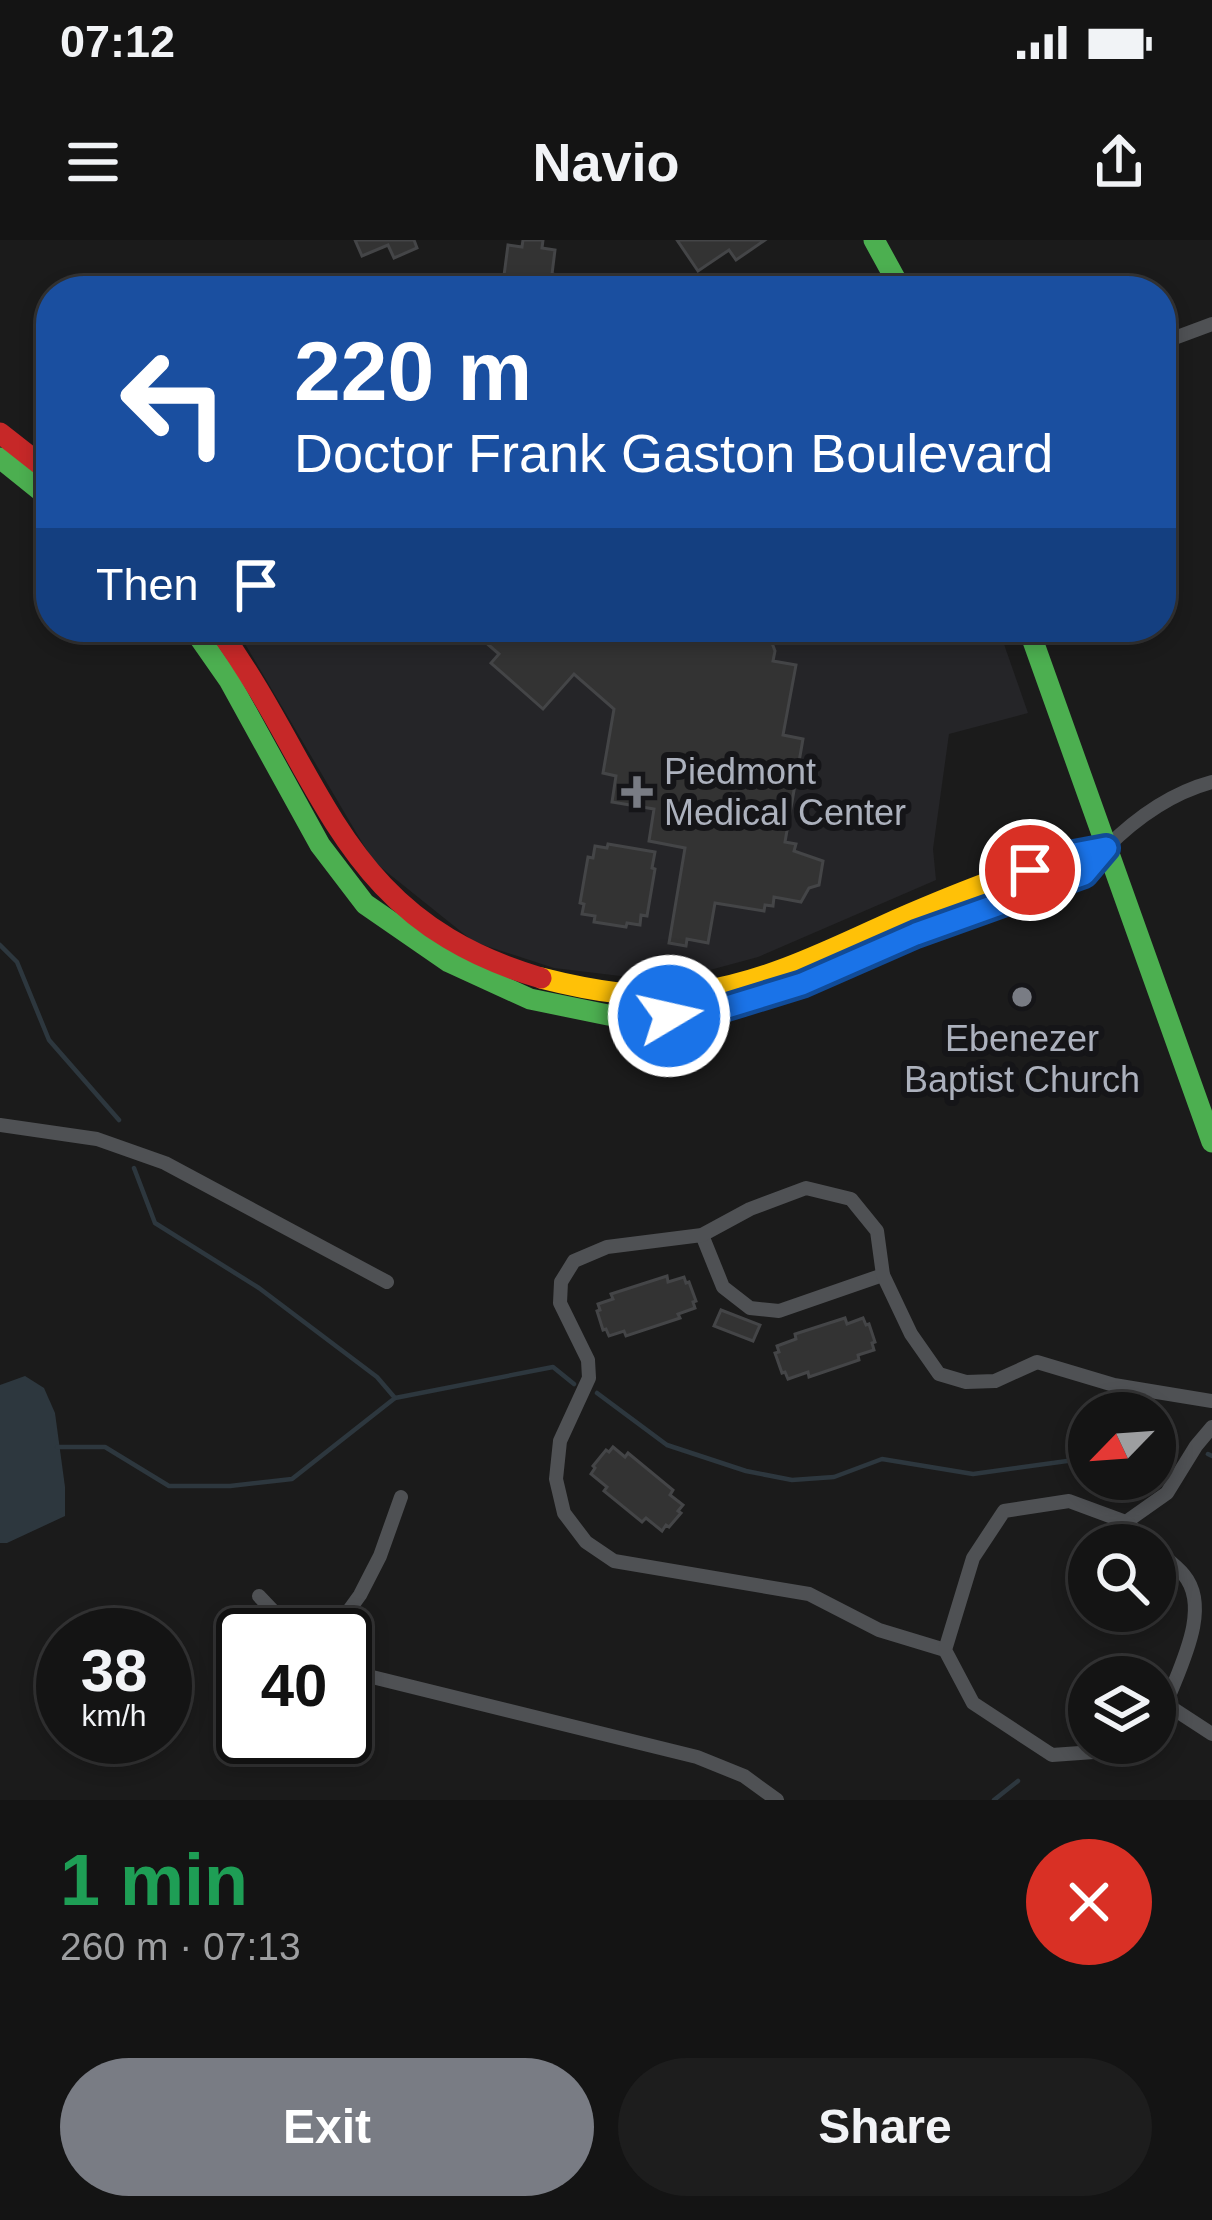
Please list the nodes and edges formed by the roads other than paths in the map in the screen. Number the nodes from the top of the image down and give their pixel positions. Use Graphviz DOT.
graph roads {
  1 [pos="874,240"];
  2 [pos="895,276"];
  3 [pos="1212,324"];
  4 [pos="1176,337"];
  5 [pos="0,433"];
  6 [pos="0,458"];
  7 [pos="36,461"];
  8 [pos="36,488"];
  9 [pos="202,642"];
  10 [pos="228,642"];
  11 [pos="1033,642"];
  12 [pos="1212,782"];
  13 [pos="1106,848"];
  14 [pos="0,1125"];
  15 [pos="1212,1142"];
  16 [pos="702,1235"];
  17 [pos="884,1275"];
  18 [pos="387,1282"];
  19 [pos="1212,1401"];
  20 [pos="1212,1427"];
  21 [pos="401,1497"];
  22 [pos="1126,1522"];
  23 [pos="1176,1569"];
  24 [pos="259,1596"];
  25 [pos="270,1608"];
  26 [pos="350,1608"];
  27 [pos="945,1651"];
  28 [pos="1176,1669"];
  29 [pos="372,1677"];
  30 [pos="1176,1716"];
  31 [pos="1212,1734"];
  32 [pos="1068,1754"];
  33 [pos="777,1800"];
  1 -- 2 [label="street"];
  3 -- 4 [label="street"];
  5 -- 7 [label="street"];
  6 -- 8 [label="street"];
  9 -- 13 [label="street"];
  10 -- 13 [label="street"];
  11 -- 13 [label="street"];
  12 -- 13 [label="street"];
  13 -- 15 [label="street"];
  14 -- 18 [label="street"];
  16 -- 17 [label="street"];
  16 -- 17 [label="street"];
  16 -- 27 [label="street"];
  17 -- 19 [label="street"];
  20 -- 22 [label="street"];
  21 -- 26 [label="street"];
  22 -- 27 [label="street"];
  23 -- 28 [label="street"];
  24 -- 25 [label="street"];
  27 -- 32 [label="street"];
  29 -- 33 [label="street"];
  30 -- 31 [label="street"];
}
